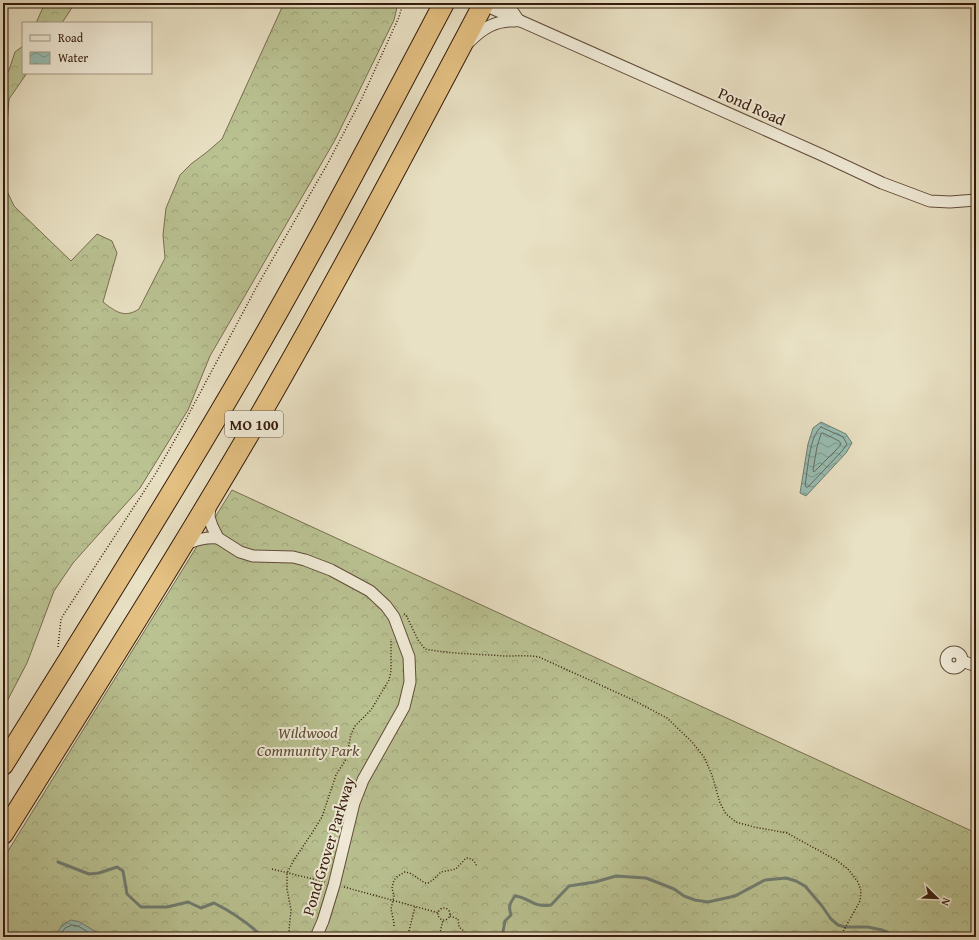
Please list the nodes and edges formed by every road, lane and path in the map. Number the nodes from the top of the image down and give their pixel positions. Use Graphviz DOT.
graph roads {
  1 [pos="403,3"];
  2 [pos="444,3"];
  3 [pos="507,3"];
  4 [pos="482,4"];
  5 [pos="519,21"];
  6 [pos="459,50"];
  7 [pos="976,200"];
  8 [pos="210,499"];
  9 [pos="218,538"];
  10 [pos="181,546"];
  11 [pos="394,617"];
  12 [pos="391,637"];
  13 [pos="57,652"];
  14 [pos="962,661"];
  15 [pos="976,666"];
  16 [pos="8,728"];
  17 [pos="3,735"];
  18 [pos="3,766"];
  19 [pos="3,834"];
  20 [pos="477,867"];
  21 [pos="272,869"];
  22 [pos="287,873"];
  23 [pos="334,885"];
  24 [pos="393,901"];
  25 [pos="415,907"];
  26 [pos="438,913"];
  27 [pos="450,916"];
  28 [pos="443,920"];
  29 [pos="394,926"];
  30 [pos="409,931"];
  31 [pos="291,937"];
  32 [pos="316,937"];
  33 [pos="440,937"];
  34 [pos="467,937"];
  35 [pos="840,937"];
  1 -- 13 [label="path"];
  2 -- 18 [label="highway, MO 100"];
  3 -- 5 [label="street"];
  4 -- 5 [label="street, Pond Road"];
  4 -- 6 [label="highway, MO 100"];
  5 -- 6 [label="street, Pond Road"];
  5 -- 7 [label="street, Pond Road"];
  6 -- 8 [label="highway, MO 100"];
  8 -- 9 [label="street"];
  8 -- 10 [label="highway, MO 100"];
  9 -- 10 [label="street"];
  9 -- 11 [label="street, Pond Grover Parkway"];
  10 -- 19 [label="highway, MO 100"];
  11 -- 23 [label="street, Pond Grover Parkway"];
  11 -- 35 [label="path"];
  12 -- 22 [label="path"];
  14 -- 15 [label="street"];
  16 -- 17 [label="path"];
  20 -- 24 [label="path"];
  21 -- 22 [label="path"];
  22 -- 23 [label="path"];
  22 -- 31 [label="path"];
  23 -- 24 [label="path"];
  23 -- 32 [label="street, Pond Grover Parkway"];
  24 -- 25 [label="path"];
  24 -- 29 [label="path"];
  25 -- 26 [label="path"];
  25 -- 30 [label="path"];
  26 -- 27 [label="path"];
  26 -- 28 [label="path"];
  27 -- 28 [label="path"];
  27 -- 34 [label="path"];
  28 -- 33 [label="path"];
}
